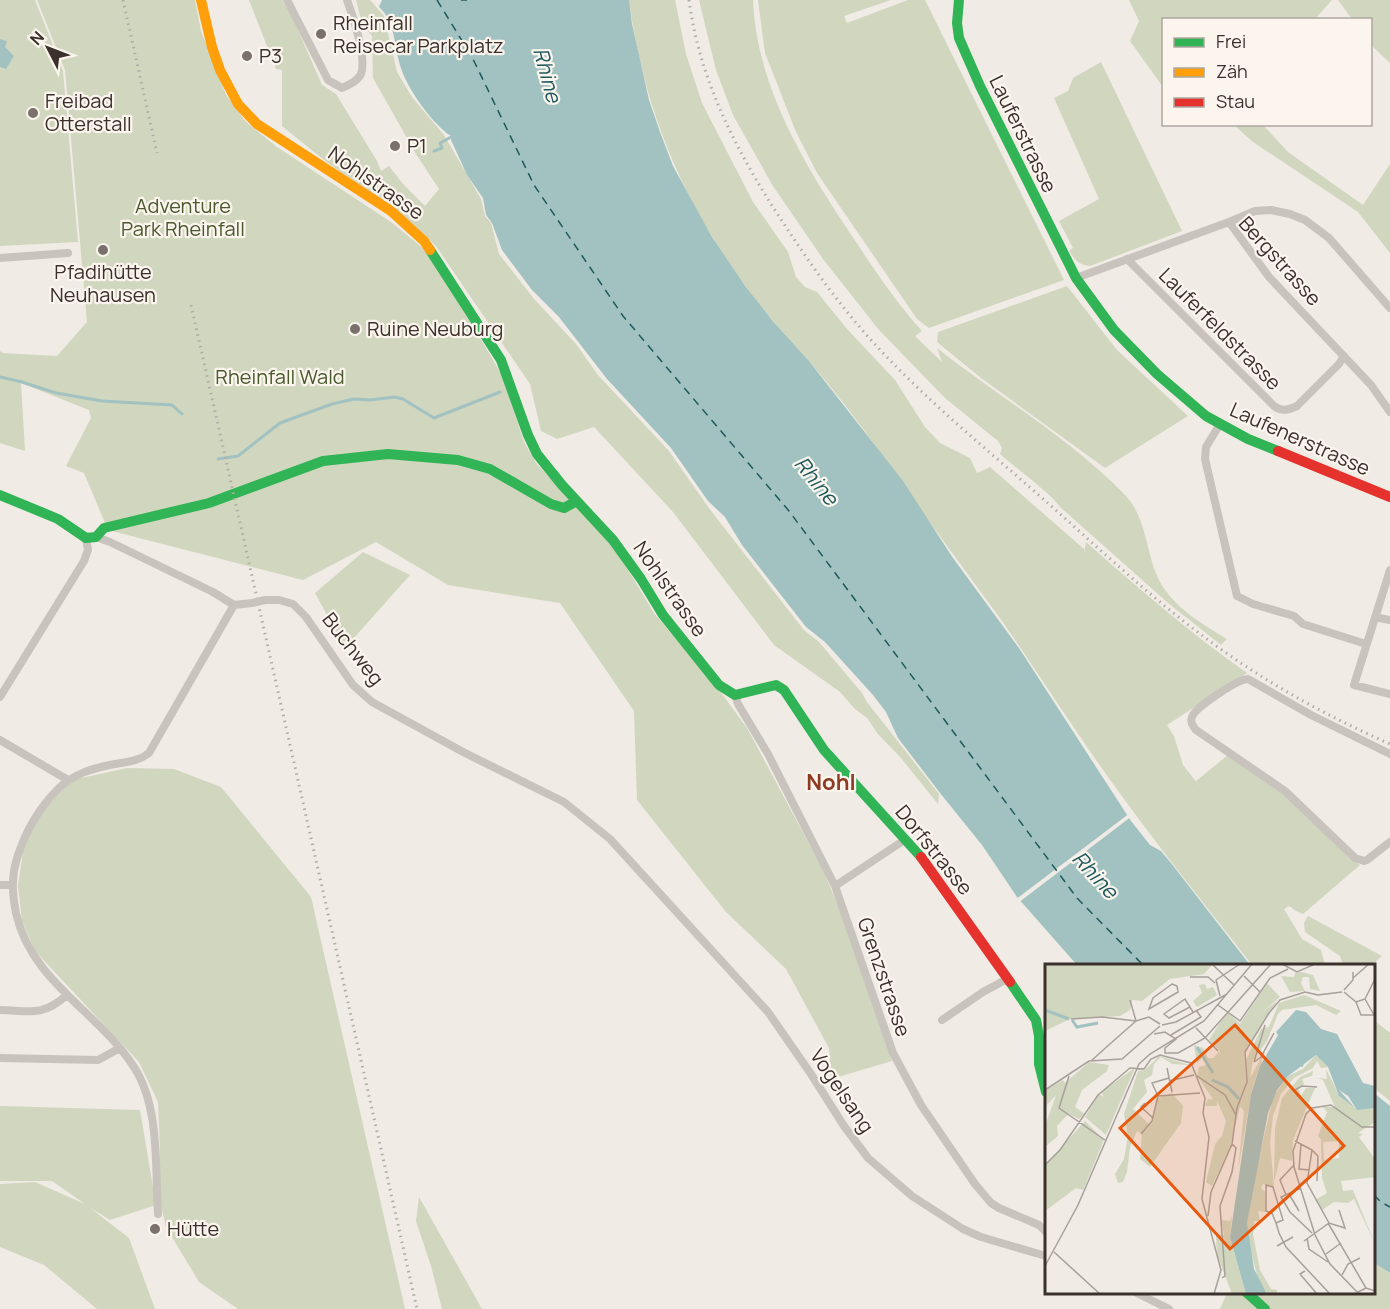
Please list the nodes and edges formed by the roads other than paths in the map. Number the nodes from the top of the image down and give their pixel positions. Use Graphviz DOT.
graph roads {
  1 [pos="201,0"];
  2 [pos="287,0"];
  3 [pos="347,0"];
  4 [pos="959,0"];
  5 [pos="1229,222"];
  6 [pos="68,253"];
  7 [pos="0,258"];
  8 [pos="1126,259"];
  9 [pos="1076,278"];
  10 [pos="1390,308"];
  11 [pos="1344,356"];
  12 [pos="1390,412"];
  13 [pos="1220,424"];
  14 [pos="0,495"];
  15 [pos="1390,498"];
  16 [pos="577,501"];
  17 [pos="91,538"];
  18 [pos="1390,570"];
  19 [pos="234,605"];
  20 [pos="1375,617"];
  21 [pos="1390,620"];
  22 [pos="1366,644"];
  23 [pos="1390,694"];
  24 [pos="735,695"];
  25 [pos="0,697"];
  26 [pos="0,740"];
  27 [pos="1390,754"];
  28 [pos="68,780"];
  29 [pos="906,839"];
  30 [pos="1390,842"];
  31 [pos="0,885"];
  32 [pos="12,885"];
  33 [pos="653,886"];
  34 [pos="835,886"];
  35 [pos="1007,979"];
  36 [pos="67,995"];
  37 [pos="0,1011"];
  38 [pos="942,1020"];
  39 [pos="120,1048"];
  40 [pos="0,1058"];
  41 [pos="1045,1085"];
  42 [pos="158,1214"];
  43 [pos="1045,1230"];
  44 [pos="1045,1255"];
  45 [pos="1137,1294"];
  46 [pos="1247,1294"];
  47 [pos="1169,1309"];
  48 [pos="1265,1309"];
  1 -- 16 [label="street, Nohlstrasse"];
  2 -- 3 [label="street"];
  4 -- 9 [label="street, Lauferstrasse"];
  5 -- 8 [label="street, Bergstrasse"];
  5 -- 10 [label="street"];
  5 -- 11 [label="street, Bergstrasse"];
  6 -- 7 [label="street"];
  8 -- 9 [label="street, Bergstrasse"];
  8 -- 11 [label="street, Lauferfeldstrasse"];
  9 -- 13 [label="street, Laufenerstrasse"];
  11 -- 12 [label="street, Bergstrasse"];
  13 -- 15 [label="street, Laufenerstrasse"];
  13 -- 22 [label="street"];
  14 -- 17 [label="street"];
  16 -- 17 [label="street"];
  16 -- 24 [label="street, Nohlstrasse"];
  17 -- 19 [label="street"];
  17 -- 25 [label="street"];
  18 -- 20 [label="street"];
  19 -- 28 [label="street"];
  19 -- 33 [label="street, Buchweg, bridge"];
  20 -- 21 [label="street"];
  20 -- 22 [label="street"];
  22 -- 23 [label="street"];
  24 -- 29 [label="street, Dorfstrasse"];
  24 -- 34 [label="street, Grenzstrasse"];
  26 -- 28 [label="street"];
  27 -- 30 [label="street"];
  28 -- 32 [label="street"];
  29 -- 34 [label="street"];
  29 -- 35 [label="street, Dorfstrasse"];
  31 -- 32 [label="street"];
  32 -- 36 [label="street"];
  33 -- 44 [label="street, Vogelsang"];
  34 -- 43 [label="street, Grenzstrasse"];
  35 -- 38 [label="street"];
  35 -- 41 [label="street, Dorfstrasse"];
  36 -- 37 [label="street"];
  36 -- 39 [label="street"];
  39 -- 40 [label="street"];
  39 -- 42 [label="street"];
  45 -- 47 [label="street"];
  46 -- 48 [label="street"];
}
